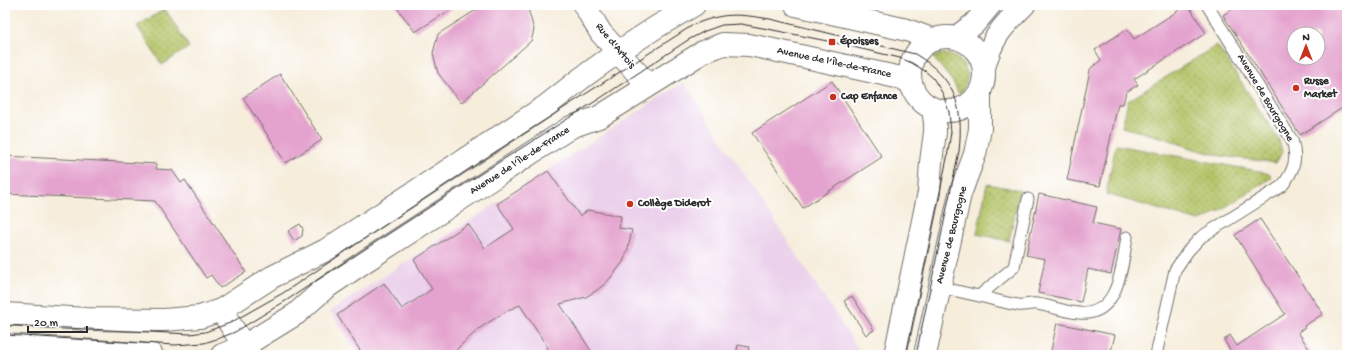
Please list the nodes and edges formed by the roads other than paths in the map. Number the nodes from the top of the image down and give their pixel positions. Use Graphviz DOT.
graph roads {
  1 [pos="584,5"];
  2 [pos="694,5"];
  3 [pos="796,5"];
  4 [pos="990,5"];
  5 [pos="1010,5"];
  6 [pos="1024,5"];
  7 [pos="1207,5"];
  8 [pos="1002,26"];
  9 [pos="956,38"];
  10 [pos="934,40"];
  11 [pos="618,52"];
  12 [pos="984,68"];
  13 [pos="911,83"];
  14 [pos="648,85"];
  15 [pos="980,92"];
  16 [pos="933,109"];
  17 [pos="1028,199"];
  18 [pos="1127,237"];
  19 [pos="939,287"];
  20 [pos="980,296"];
  21 [pos="221,310"];
  22 [pos="5,314"];
  23 [pos="5,345"];
  24 [pos="247,350"];
  25 [pos="152,355"];
  26 [pos="222,355"];
  27 [pos="895,355"];
  28 [pos="926,355"];
  29 [pos="1156,355"];
  1 -- 11 [label="street, Rue d'Artois"];
  2 -- 11 [label="street"];
  3 -- 10 [label="street"];
  4 -- 9 [label="street"];
  5 -- 8 [label="street"];
  6 -- 8 [label="street"];
  7 -- 29 [label="lane, Avenue de Bourgogne"];
  8 -- 12 [label="street"];
  9 -- 10 [label="street"];
  9 -- 12 [label="street"];
  10 -- 13 [label="street"];
  11 -- 14 [label="street, Rue d'Artois"];
  11 -- 21 [label="street"];
  12 -- 15 [label="street"];
  13 -- 14 [label="street, Avenue de l’Île-de-France"];
  13 -- 16 [label="street"];
  14 -- 24 [label="street, Avenue de l’Île-de-France"];
  15 -- 16 [label="street"];
  15 -- 19 [label="street, Avenue de Bourgogne"];
  16 -- 27 [label="street"];
  17 -- 20 [label="lane"];
  18 -- 20 [label="lane"];
  19 -- 20 [label="lane"];
  19 -- 28 [label="street, Avenue de Bourgogne"];
  21 -- 22 [label="street"];
  21 -- 24 [label="street"];
  23 -- 25 [label="street"];
  24 -- 26 [label="street, Avenue de l’Île-de-France"];
}
